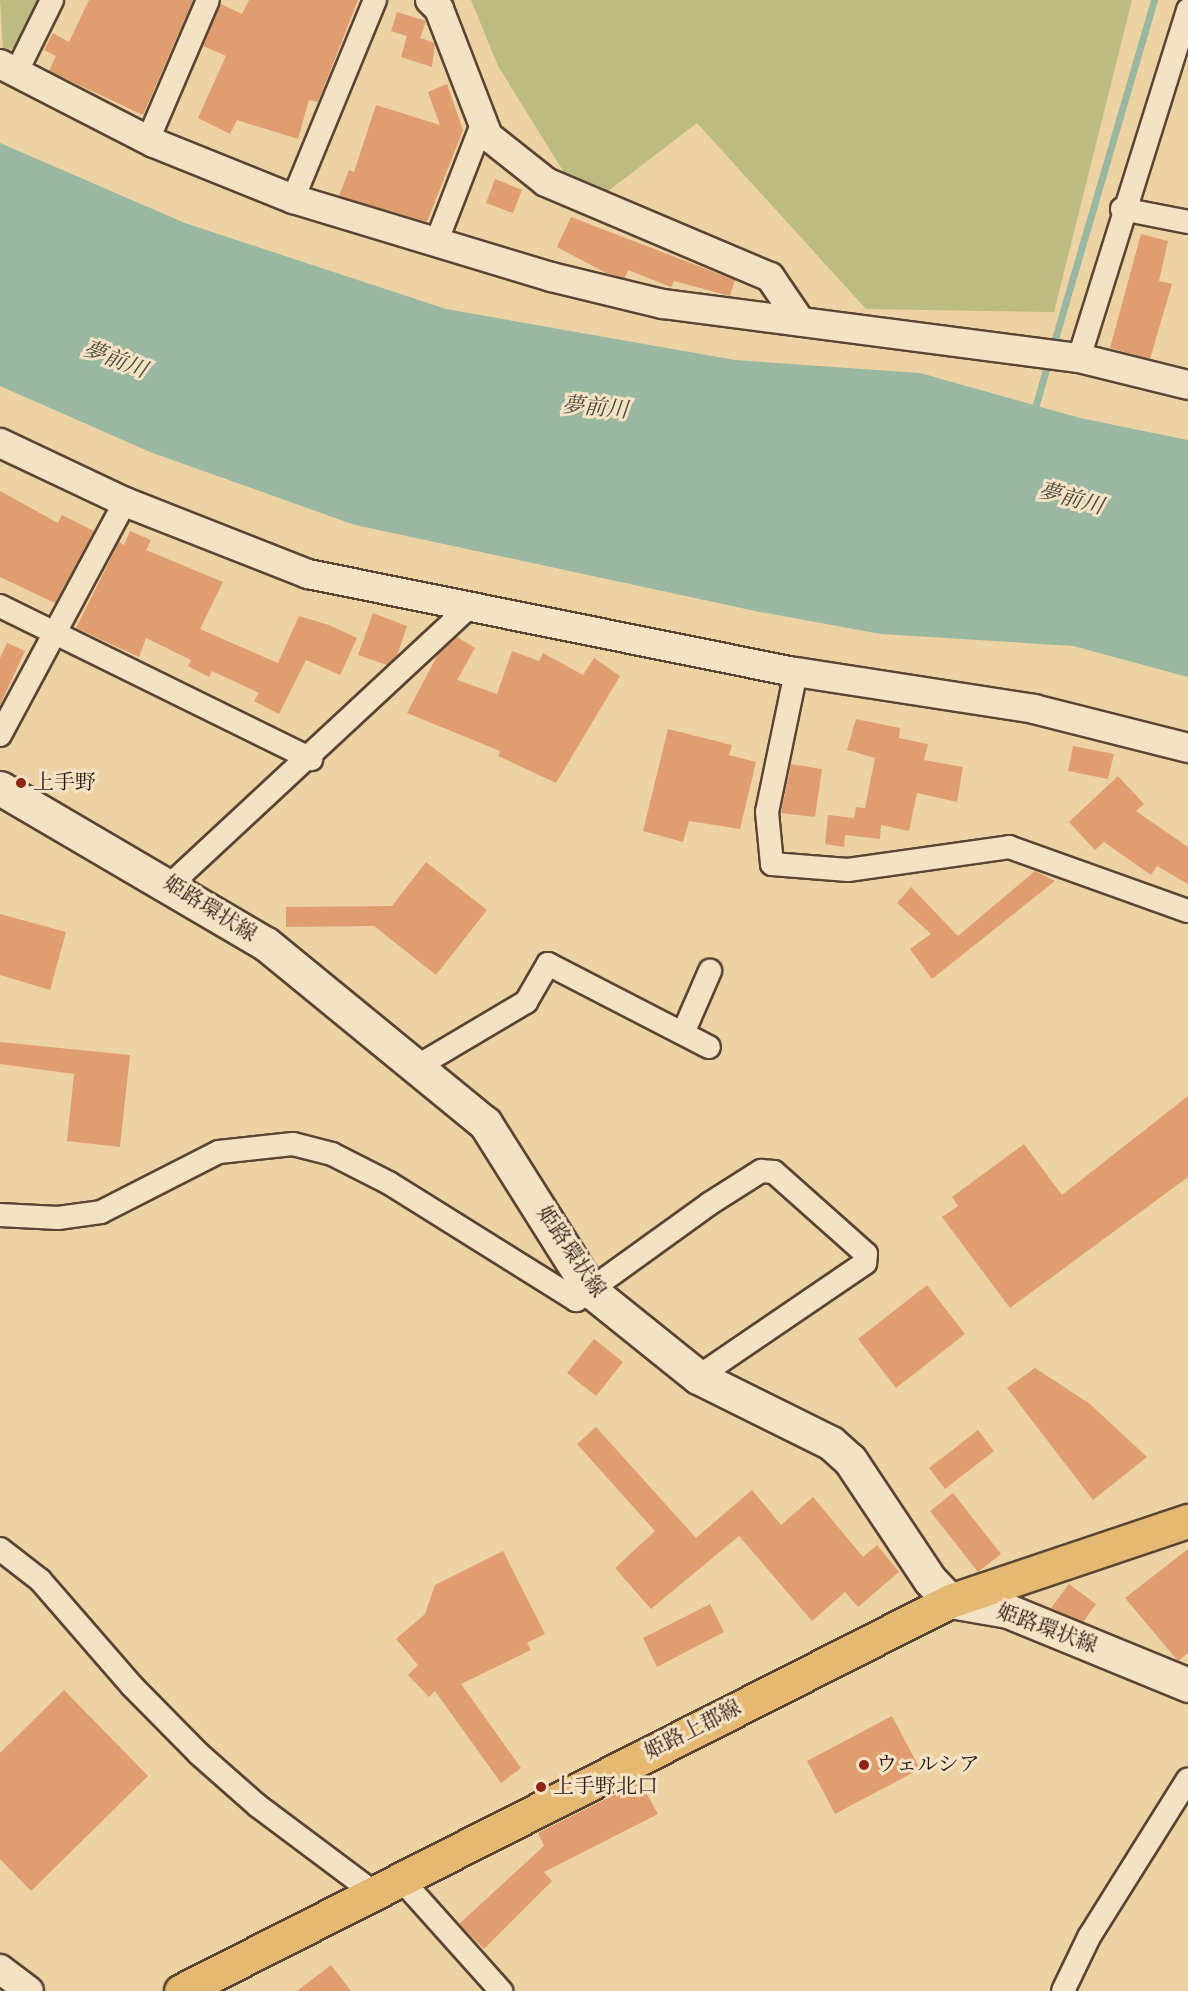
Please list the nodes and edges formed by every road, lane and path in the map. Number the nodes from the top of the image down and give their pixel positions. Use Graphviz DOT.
graph roads {
  1 [pos="52,0"];
  2 [pos="208,0"];
  3 [pos="375,0"];
  4 [pos="429,0"];
  5 [pos="1186,21"];
  6 [pos="8,68"];
  7 [pos="483,122"];
  8 [pos="148,140"];
  9 [pos="293,199"];
  10 [pos="1122,209"];
  11 [pos="1188,222"];
  12 [pos="436,243"];
  13 [pos="800,321"];
  14 [pos="1079,358"];
  15 [pos="1188,385"];
  16 [pos="0,443"];
  17 [pos="125,502"];
  18 [pos="0,606"];
  19 [pos="467,609"];
  20 [pos="57,633"];
  21 [pos="796,672"];
  22 [pos="0,735"];
  23 [pos="1188,748"];
  24 [pos="311,759"];
  25 [pos="0,788"];
  26 [pos="171,884"];
  27 [pos="1188,911"];
  28 [pos="710,971"];
  29 [pos="683,1033"];
  30 [pos="709,1047"];
  31 [pos="418,1066"];
  32 [pos="0,1215"];
  33 [pos="591,1291"];
  34 [pos="698,1377"];
  35 [pos="1188,1521"];
  36 [pos="0,1549"];
  37 [pos="950,1601"];
  38 [pos="1188,1685"];
  39 [pos="1188,1779"];
  40 [pos="386,1885"];
  41 [pos="0,1969"];
  42 [pos="29,1991"];
  43 [pos="181,1991"];
  44 [pos="501,1991"];
  45 [pos="1063,1991"];
  1 -- 6 [label="street"];
  2 -- 8 [label="street"];
  3 -- 9 [label="street"];
  4 -- 7 [label="street"];
  5 -- 10 [label="street"];
  6 -- 8 [label="street"];
  7 -- 12 [label="street"];
  7 -- 13 [label="street"];
  8 -- 9 [label="street"];
  9 -- 12 [label="street"];
  10 -- 11 [label="street"];
  10 -- 14 [label="street"];
  12 -- 13 [label="street"];
  13 -- 14 [label="street"];
  14 -- 15 [label="street"];
  16 -- 17 [label="street"];
  17 -- 19 [label="street"];
  17 -- 20 [label="street"];
  18 -- 20 [label="street"];
  19 -- 21 [label="street"];
  19 -- 24 [label="street"];
  20 -- 22 [label="street"];
  20 -- 24 [label="street"];
  21 -- 23 [label="street"];
  21 -- 27 [label="street"];
  24 -- 26 [label="street"];
  25 -- 26 [label="main road, 姫路環状線"];
  26 -- 31 [label="main road, 姫路環状線"];
  28 -- 29 [label="street"];
  29 -- 30 [label="street"];
  29 -- 31 [label="street"];
  31 -- 33 [label="main road, 姫路環状線"];
  32 -- 33 [label="street"];
  33 -- 34 [label="main road, 姫路環状線"];
  33 -- 34 [label="street"];
  34 -- 37 [label="main road, 姫路環状線"];
  35 -- 37 [label="main road, 姫路上郡線"];
  36 -- 40 [label="street"];
  37 -- 38 [label="main road, 姫路環状線"];
  37 -- 40 [label="main road, 姫路上郡線"];
  39 -- 45 [label="street"];
  40 -- 43 [label="main road, 姫路上郡線"];
  40 -- 44 [label="street"];
  41 -- 42 [label="street"];
}
